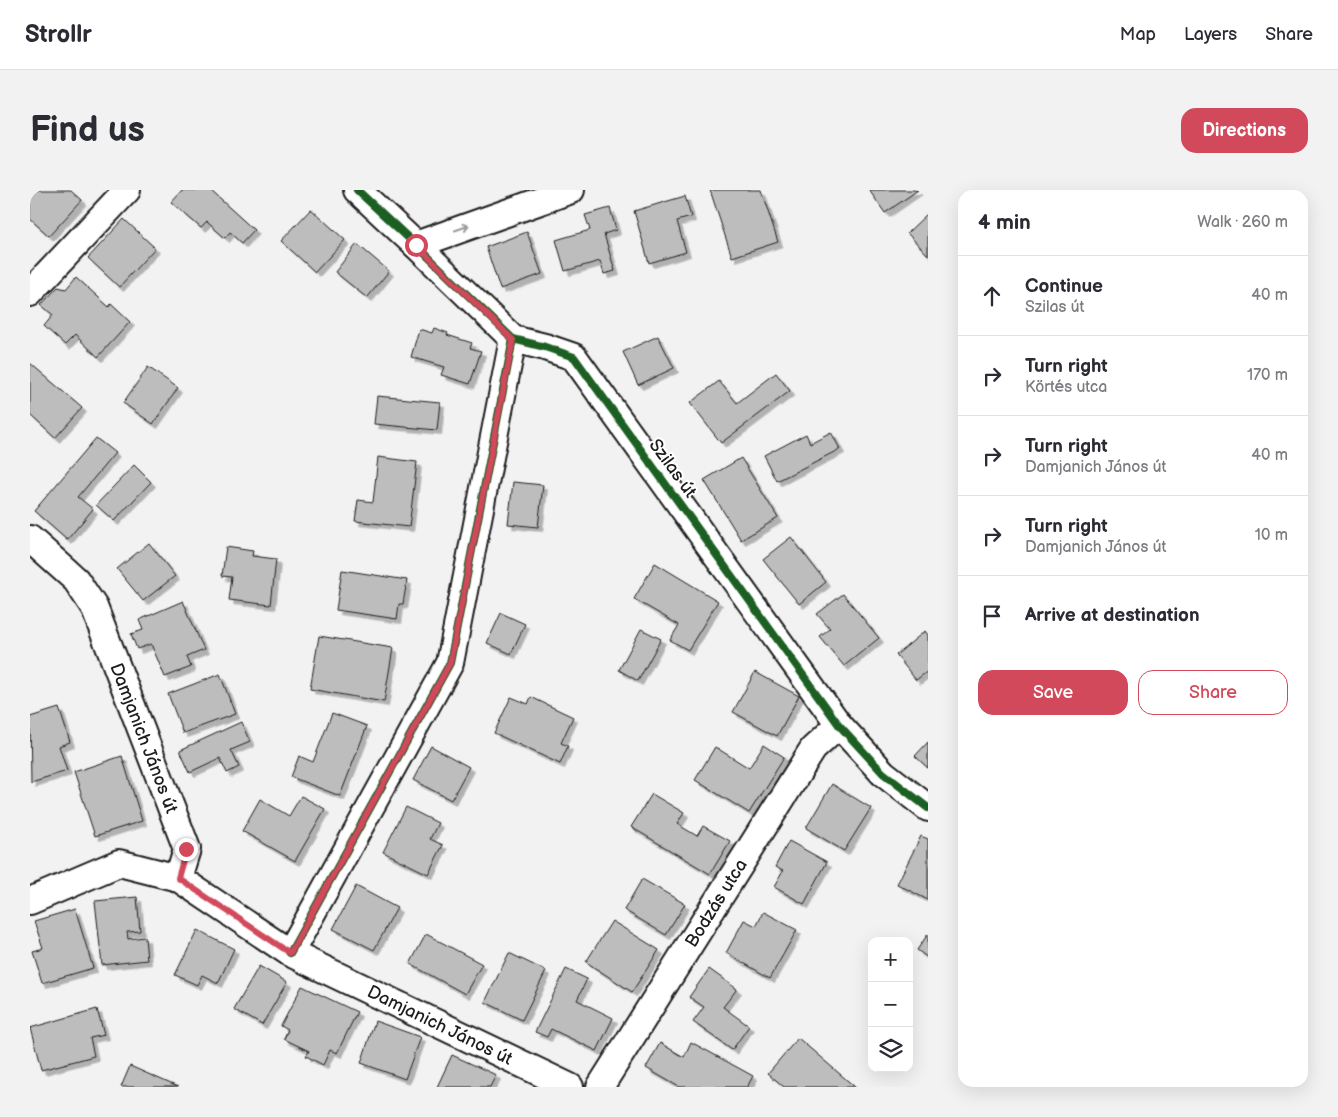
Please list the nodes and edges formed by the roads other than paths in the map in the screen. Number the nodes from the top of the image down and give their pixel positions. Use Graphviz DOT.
graph roads {
  1 [pos="127,190"];
  2 [pos="357,190"];
  3 [pos="571,190"];
  4 [pos="416,245"];
  5 [pos="30,293"];
  6 [pos="513,340"];
  7 [pos="30,539"];
  8 [pos="839,725"];
  9 [pos="928,808"];
  10 [pos="178,878"];
  11 [pos="30,901"];
  12 [pos="290,953"];
  13 [pos="570,1087"];
  14 [pos="600,1087"];
  1 -- 5 [label="street"];
  2 -- 4 [label="street"];
  4 -- 3 [label="street, one-way"];
  4 -- 6 [label="street"];
  6 -- 8 [label="street, Szilas út"];
  6 -- 12 [label="street"];
  7 -- 10 [label="street, Damjanich János út"];
  8 -- 9 [label="street, Szilas út"];
  8 -- 14 [label="street, Bodzás utca"];
  10 -- 11 [label="street"];
  10 -- 12 [label="street, Damjanich János út"];
  12 -- 13 [label="street, Damjanich János út"];
}
